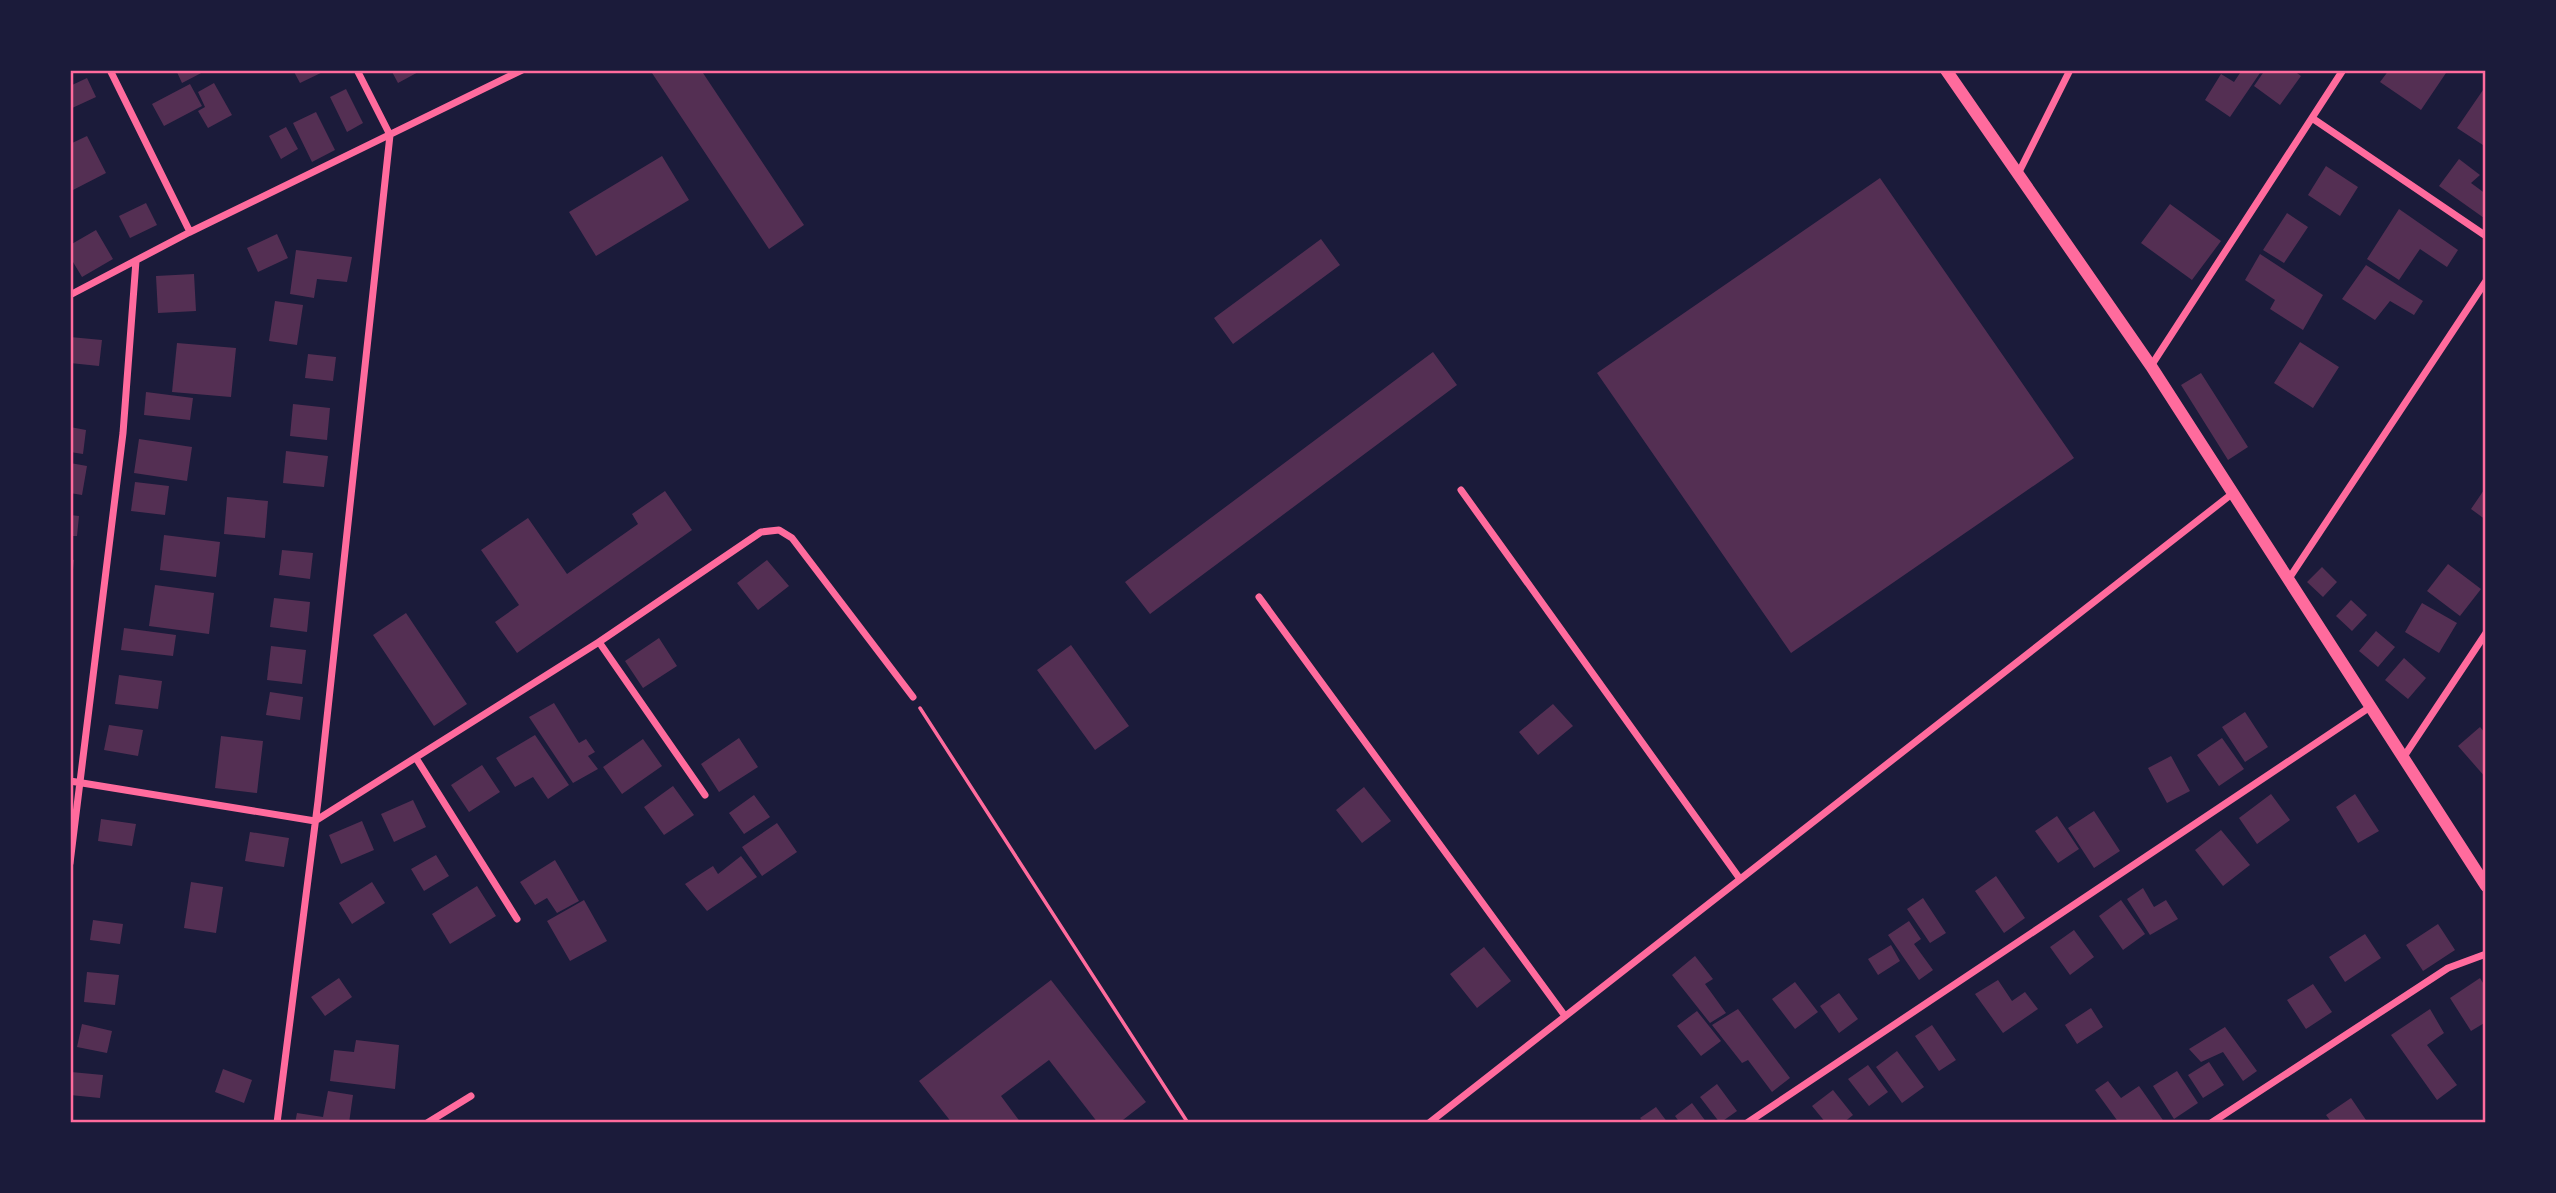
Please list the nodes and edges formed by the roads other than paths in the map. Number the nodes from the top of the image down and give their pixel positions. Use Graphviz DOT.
graph roads {
  1 [pos="110,70"];
  2 [pos="357,70"];
  3 [pos="522,70"];
  4 [pos="1946,70"];
  5 [pos="2070,70"];
  6 [pos="2342,71"];
  7 [pos="2312,118"];
  8 [pos="390,135"];
  9 [pos="2018,174"];
  10 [pos="190,232"];
  11 [pos="2486,236"];
  12 [pos="136,261"];
  13 [pos="2486,281"];
  14 [pos="70,295"];
  15 [pos="2151,366"];
  16 [pos="1461,490"];
  17 [pos="2233,493"];
  18 [pos="2287,580"];
  19 [pos="1259,597"];
  20 [pos="2486,633"];
  21 [pos="599,642"];
  22 [pos="913,697"];
  23 [pos="2370,707"];
  24 [pos="416,758"];
  25 [pos="2403,758"];
  26 [pos="70,781"];
  27 [pos="79,783"];
  28 [pos="705,794"];
  29 [pos="315,821"];
  30 [pos="70,863"];
  31 [pos="1740,879"];
  32 [pos="2486,886"];
  33 [pos="517,919"];
  34 [pos="2486,954"];
  35 [pos="1565,1016"];
  36 [pos="471,1096"];
  37 [pos="277,1123"];
  38 [pos="427,1123"];
  39 [pos="1429,1123"];
  40 [pos="1747,1123"];
  41 [pos="2211,1123"];
  1 -- 10 [label="street"];
  2 -- 8 [label="street"];
  3 -- 8 [label="street"];
  4 -- 9 [label="street"];
  5 -- 9 [label="street"];
  6 -- 7 [label="street"];
  7 -- 11 [label="street"];
  7 -- 15 [label="street"];
  8 -- 10 [label="street"];
  8 -- 29 [label="street"];
  9 -- 15 [label="street"];
  10 -- 12 [label="street"];
  12 -- 14 [label="street"];
  12 -- 27 [label="street"];
  13 -- 18 [label="street"];
  15 -- 17 [label="street"];
  16 -- 31 [label="street"];
  17 -- 18 [label="street"];
  17 -- 31 [label="street"];
  18 -- 23 [label="street"];
  19 -- 35 [label="street"];
  20 -- 25 [label="street"];
  21 -- 22 [label="street"];
  21 -- 24 [label="street"];
  21 -- 28 [label="street"];
  23 -- 25 [label="street"];
  23 -- 40 [label="street"];
  24 -- 29 [label="street"];
  24 -- 33 [label="street"];
  25 -- 32 [label="street"];
  26 -- 27 [label="street"];
  27 -- 29 [label="street"];
  27 -- 30 [label="street"];
  29 -- 37 [label="street"];
  31 -- 35 [label="street"];
  34 -- 41 [label="street"];
  35 -- 39 [label="street"];
  36 -- 38 [label="street"];
}
